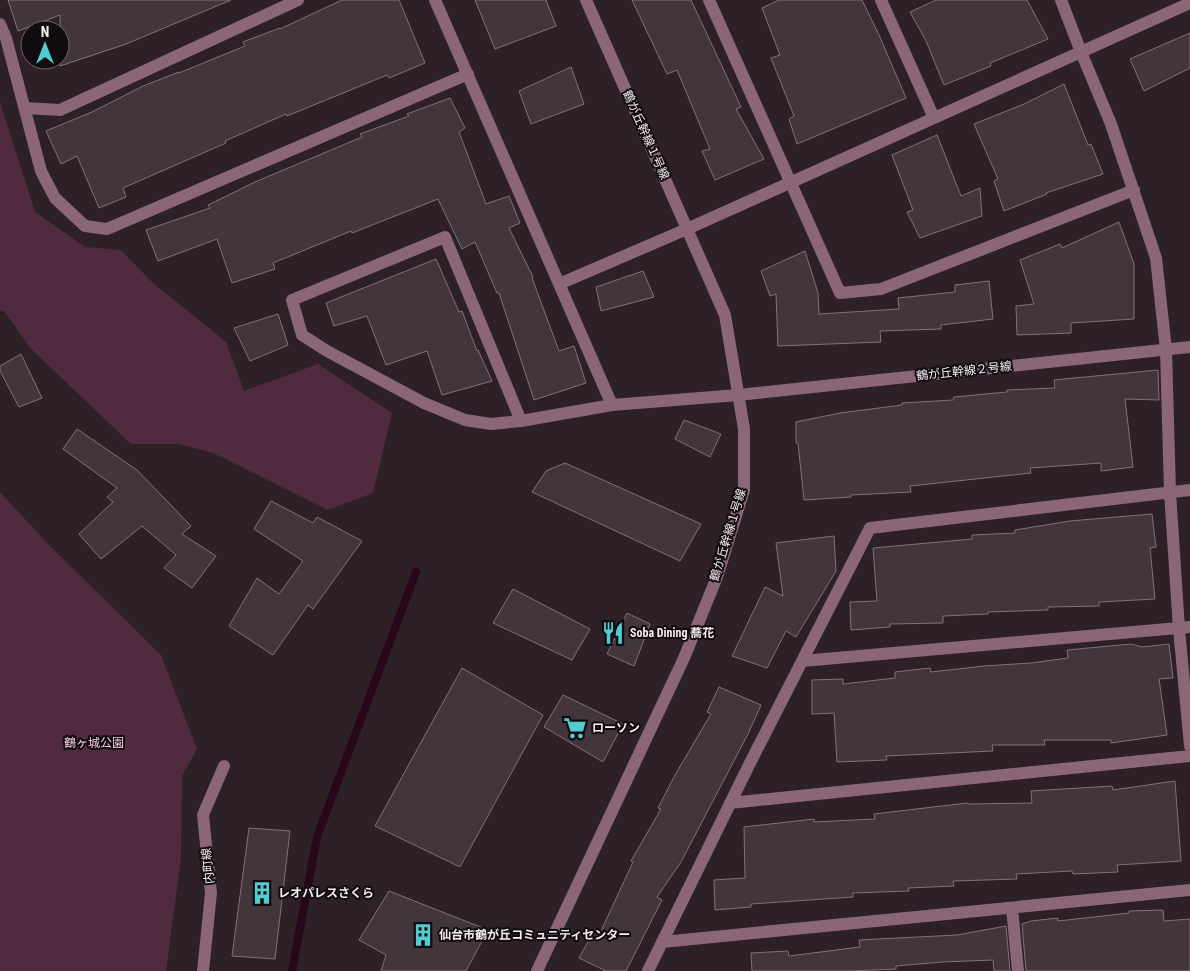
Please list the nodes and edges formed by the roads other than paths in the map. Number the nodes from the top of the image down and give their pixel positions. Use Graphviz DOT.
graph roads {
  1 [pos="298,0"];
  2 [pos="435,0"];
  3 [pos="586,0"];
  4 [pos="709,0"];
  5 [pos="881,0"];
  6 [pos="1061,0"];
  7 [pos="1190,3"];
  8 [pos="0,24"];
  9 [pos="1081,52"];
  10 [pos="468,74"];
  11 [pos="25,108"];
  12 [pos="934,118"];
  13 [pos="791,182"];
  14 [pos="1134,190"];
  15 [pos="687,229"];
  16 [pos="559,284"];
  17 [pos="1190,348"];
  18 [pos="1166,350"];
  19 [pos="738,395"];
  20 [pos="612,405"];
  21 [pos="521,421"];
  22 [pos="1190,490"];
  23 [pos="1170,492"];
  24 [pos="1184,628"];
  25 [pos="802,661"];
  26 [pos="1190,746"];
  27 [pos="1190,756"];
  28 [pos="224,766"];
  29 [pos="730,803"];
  30 [pos="1190,890"];
  31 [pos="1012,908"];
  32 [pos="662,942"];
  33 [pos="202,971"];
  34 [pos="537,971"];
  35 [pos="648,971"];
  36 [pos="1018,971"];
  1 -- 11 [label="street"];
  2 -- 10 [label="street"];
  3 -- 15 [label="street, 鶴が丘幹線１号線"];
  4 -- 13 [label="street"];
  5 -- 12 [label="street"];
  6 -- 9 [label="street"];
  7 -- 9 [label="street"];
  8 -- 11 [label="street"];
  9 -- 12 [label="street"];
  9 -- 14 [label="street"];
  10 -- 11 [label="street"];
  10 -- 16 [label="street"];
  12 -- 13 [label="street"];
  13 -- 14 [label="street"];
  13 -- 15 [label="street"];
  14 -- 18 [label="street"];
  15 -- 16 [label="street"];
  15 -- 19 [label="street, 鶴が丘幹線１号線"];
  16 -- 20 [label="street"];
  17 -- 18 [label="street, 鶴が丘幹線２号線"];
  18 -- 19 [label="street, 鶴が丘幹線２号線"];
  18 -- 23 [label="street"];
  19 -- 20 [label="street, 鶴が丘幹線２号線"];
  19 -- 34 [label="street, 鶴が丘幹線１号線"];
  20 -- 21 [label="street, 鶴が丘幹線２号線"];
  21 -- 21 [label="street, 鶴が丘幹線２号線"];
  22 -- 23 [label="street"];
  23 -- 24 [label="street"];
  23 -- 25 [label="street"];
  24 -- 25 [label="street"];
  24 -- 26 [label="street"];
  25 -- 29 [label="street"];
  27 -- 29 [label="street"];
  28 -- 33 [label="street, 内町線"];
  29 -- 32 [label="street"];
  30 -- 31 [label="street"];
  31 -- 32 [label="street"];
  31 -- 36 [label="street"];
  32 -- 35 [label="street"];
}
